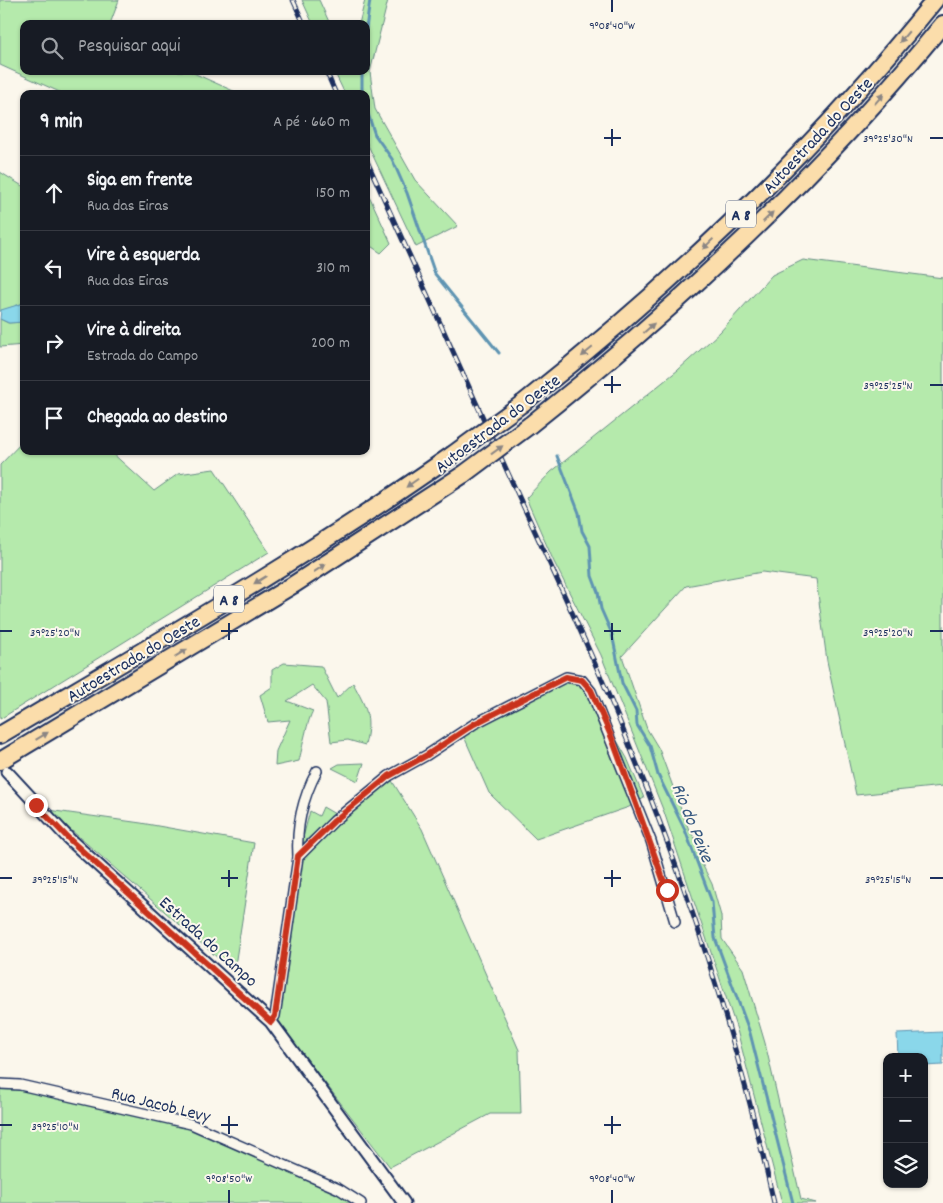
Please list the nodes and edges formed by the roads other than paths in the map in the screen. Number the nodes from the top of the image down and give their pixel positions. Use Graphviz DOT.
graph roads {
  1 [pos="935,0"];
  2 [pos="943,24"];
  3 [pos="0,735"];
  4 [pos="3,766"];
  5 [pos="317,771"];
  6 [pos="298,856"];
  7 [pos="675,922"];
  8 [pos="271,1022"];
  9 [pos="0,1084"];
  10 [pos="361,1203"];
  11 [pos="404,1203"];
  1 -- 3 [label="highway, Autoestrada do Oeste / A 8, one-way, bridge"];
  4 -- 2 [label="highway, Autoestrada do Oeste / A 8, one-way, bridge"];
  4 -- 8 [label="street, Estrada do Campo"];
  5 -- 6 [label="street"];
  6 -- 7 [label="street"];
  6 -- 8 [label="street"];
  8 -- 11 [label="street, Estrada do Campo"];
  9 -- 10 [label="street, Rua Jacob Levy"];
}
